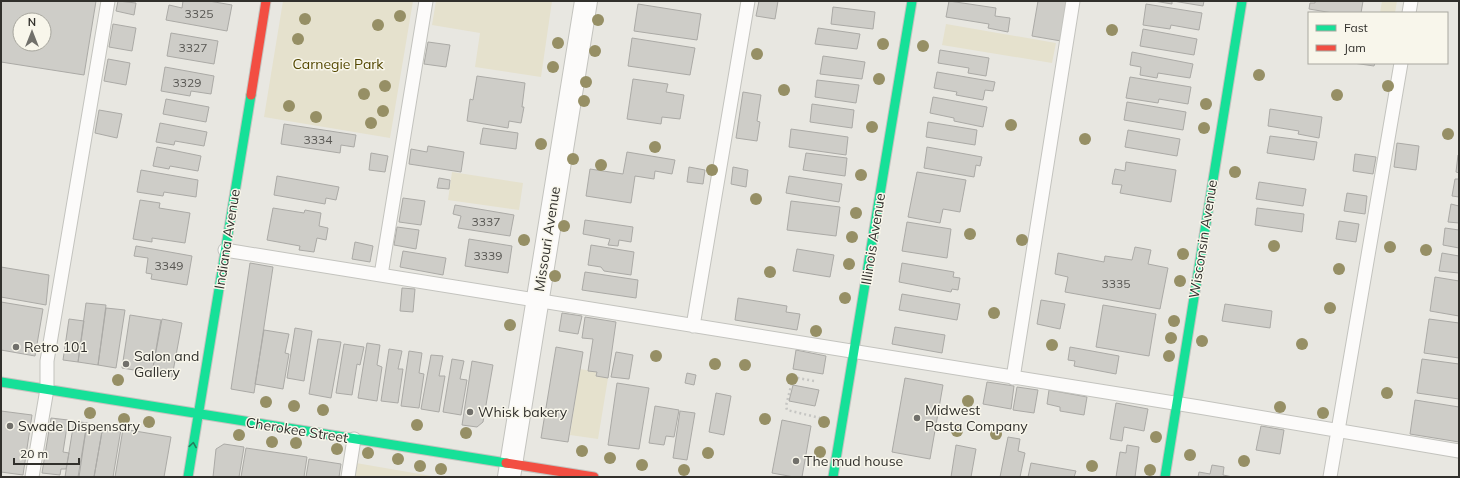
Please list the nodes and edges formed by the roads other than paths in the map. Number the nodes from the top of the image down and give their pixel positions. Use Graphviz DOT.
graph roads {
  1 [pos="108,1"];
  2 [pos="266,1"];
  3 [pos="426,1"];
  4 [pos="586,1"];
  5 [pos="748,1"];
  6 [pos="912,1"];
  7 [pos="1073,1"];
  8 [pos="1242,1"];
  9 [pos="1411,1"];
  10 [pos="1409,12"];
  11 [pos="1401,64"];
  12 [pos="225,250"];
  13 [pos="381,275"];
  14 [pos="537,301"];
  15 [pos="693,326"];
  16 [pos="854,352"];
  17 [pos="1013,378"];
  18 [pos="1,382"];
  19 [pos="47,389"];
  20 [pos="1177,404"];
  21 [pos="198,414"];
  22 [pos="1338,431"];
  23 [pos="354,439"];
  24 [pos="1459,451"];
  25 [pos="510,470"];
  26 [pos="32,477"];
  27 [pos="188,477"];
  28 [pos="348,477"];
  29 [pos="594,477"];
  30 [pos="833,477"];
  31 [pos="1165,477"];
  32 [pos="1330,477"];
  1 -- 19 [label="lane"];
  2 -- 12 [label="street, Indiana Avenue"];
  3 -- 13 [label="lane"];
  4 -- 14 [label="street, Missouri Avenue"];
  5 -- 15 [label="lane"];
  6 -- 16 [label="street, Illinois Avenue"];
  7 -- 17 [label="lane"];
  8 -- 20 [label="street, Wisconsin Avenue"];
  9 -- 10 [label="lane"];
  11 -- 22 [label="lane"];
  12 -- 13 [label="lane"];
  12 -- 21 [label="street, Indiana Avenue"];
  13 -- 14 [label="lane"];
  14 -- 15 [label="lane"];
  14 -- 25 [label="street, Missouri Avenue"];
  15 -- 16 [label="lane"];
  16 -- 17 [label="lane"];
  16 -- 30 [label="street, Illinois Avenue"];
  17 -- 20 [label="lane"];
  18 -- 19 [label="street, Cherokee Street"];
  19 -- 21 [label="street, Cherokee Street"];
  19 -- 26 [label="lane"];
  20 -- 22 [label="lane"];
  20 -- 31 [label="street, Wisconsin Avenue"];
  21 -- 23 [label="street, Cherokee Street"];
  27 -- 21 [label="street, Indiana Avenue, one-way"];
  22 -- 24 [label="lane"];
  22 -- 32 [label="lane"];
  23 -- 25 [label="street, Cherokee Street"];
  23 -- 28 [label="lane"];
  25 -- 29 [label="street, Cherokee Street"];
}
